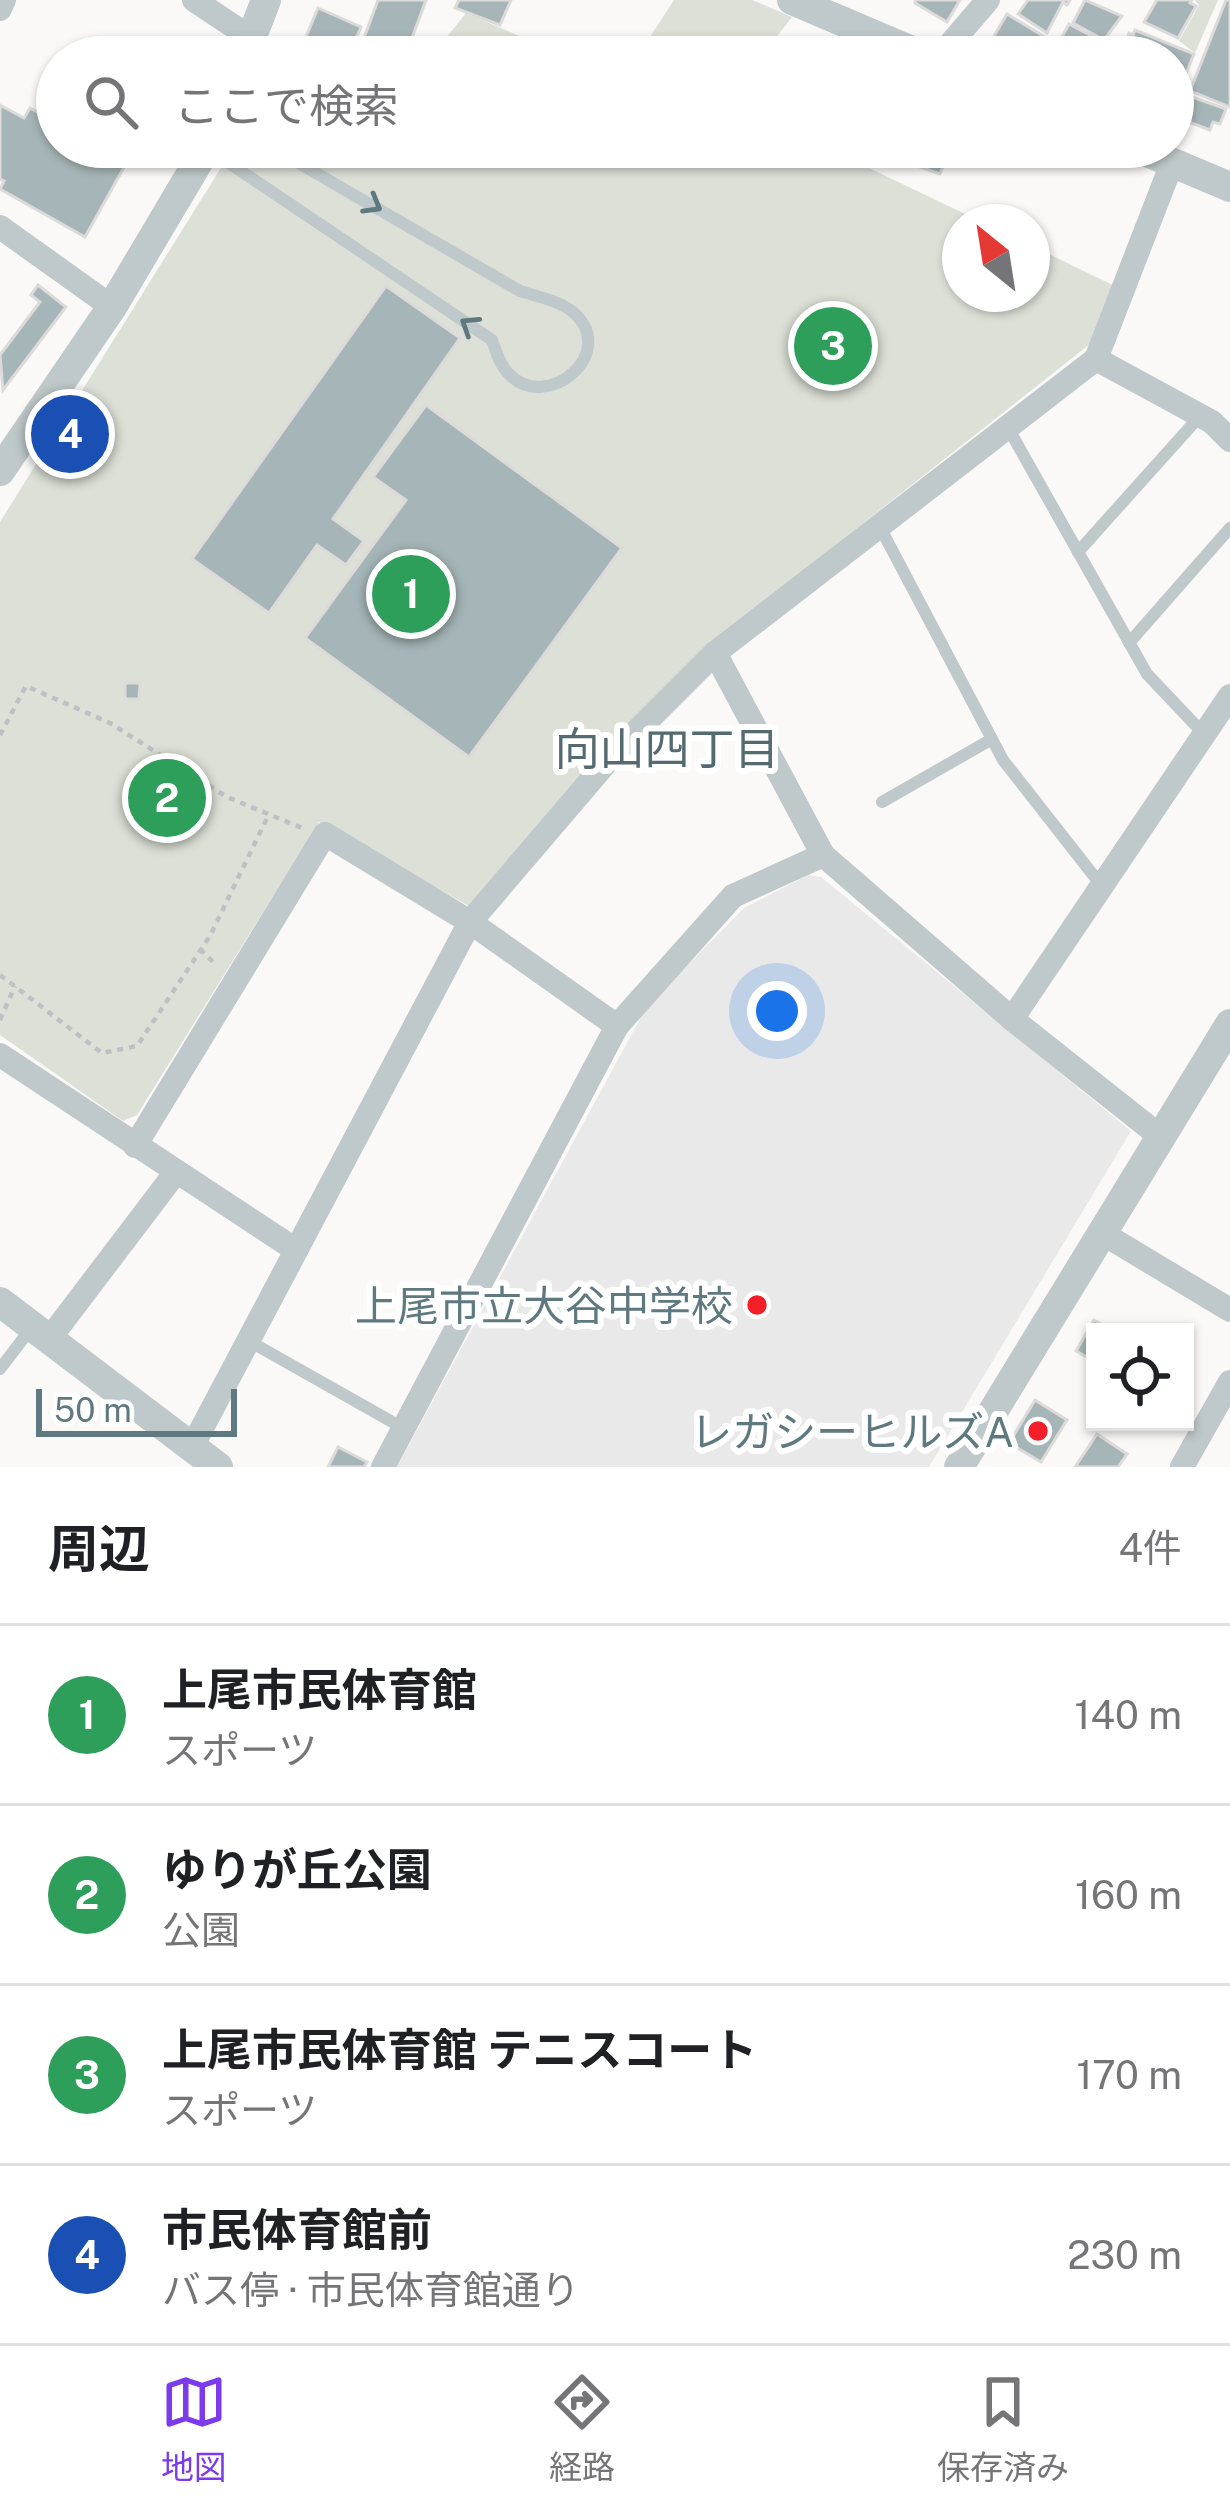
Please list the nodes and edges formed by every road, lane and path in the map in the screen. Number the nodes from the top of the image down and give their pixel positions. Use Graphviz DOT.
graph roads {
  1 [pos="4,0"];
  2 [pos="194,0"];
  3 [pos="266,0"];
  4 [pos="792,0"];
  5 [pos="988,0"];
  6 [pos="0,9"];
  7 [pos="234,36"];
  8 [pos="252,36"];
  9 [pos="877,36"];
  10 [pos="957,36"];
  11 [pos="195,168"];
  12 [pos="236,168"];
  13 [pos="307,168"];
  14 [pos="1170,168"];
  15 [pos="1184,168"];
  16 [pos="1230,187"];
  17 [pos="0,227"];
  18 [pos="112,307"];
  19 [pos="1096,359"];
  20 [pos="1200,416"];
  21 [pos="1007,426"];
  22 [pos="1230,440"];
  23 [pos="0,471"];
  24 [pos="1230,528"];
  25 [pos="881,529"];
  26 [pos="1078,552"];
  27 [pos="1129,643"];
  28 [pos="715,653"];
  29 [pos="1230,696"];
  30 [pos="1202,732"];
  31 [pos="0,735"];
  32 [pos="992,739"];
  33 [pos="882,802"];
  34 [pos="268,816"];
  35 [pos="325,834"];
  36 [pos="823,855"];
  37 [pos="1101,885"];
  38 [pos="470,922"];
  39 [pos="0,976"];
  40 [pos="15,986"];
  41 [pos="1012,1018"];
  42 [pos="0,1020"];
  43 [pos="1230,1024"];
  44 [pos="617,1026"];
  45 [pos="0,1055"];
  46 [pos="1161,1137"];
  47 [pos="135,1146"];
  48 [pos="176,1172"];
  49 [pos="1102,1233"];
  50 [pos="296,1250"];
  51 [pos="0,1302"];
  52 [pos="1230,1310"];
  53 [pos="41,1332"];
  54 [pos="248,1340"];
  55 [pos="0,1369"];
  56 [pos="1230,1382"];
  57 [pos="404,1428"];
  58 [pos="185,1457"];
  59 [pos="218,1467"];
  60 [pos="383,1467"];
  61 [pos="958,1467"];
  62 [pos="1182,1467"];
  1 -- 6 [label="street"];
  2 -- 7 [label="street"];
  3 -- 8 [label="street"];
  4 -- 9 [label="street"];
  5 -- 10 [label="street"];
  11 -- 18 [label="street"];
  13 -- 12 [label="lane, one-way"];
  14 -- 19 [label="street"];
  15 -- 16 [label="street"];
  17 -- 18 [label="street"];
  18 -- 23 [label="street"];
  19 -- 20 [label="street"];
  19 -- 21 [label="street"];
  20 -- 22 [label="street"];
  20 -- 26 [label="lane"];
  21 -- 25 [label="street"];
  21 -- 26 [label="lane"];
  24 -- 27 [label="lane"];
  25 -- 28 [label="street"];
  25 -- 32 [label="lane"];
  26 -- 27 [label="lane"];
  27 -- 30 [label="lane"];
  28 -- 36 [label="street"];
  28 -- 38 [label="street"];
  29 -- 30 [label="street"];
  30 -- 37 [label="street"];
  31 -- 34 [label="path"];
  32 -- 33 [label="lane"];
  32 -- 37 [label="lane"];
  34 -- 35 [label="path"];
  34 -- 40 [label="path"];
  35 -- 38 [label="street"];
  35 -- 47 [label="street"];
  36 -- 41 [label="street"];
  36 -- 44 [label="street"];
  37 -- 41 [label="street"];
  38 -- 44 [label="street"];
  38 -- 50 [label="street"];
  39 -- 40 [label="path"];
  40 -- 42 [label="path"];
  41 -- 46 [label="street"];
  43 -- 46 [label="street"];
  44 -- 57 [label="street"];
  45 -- 47 [label="street"];
  46 -- 49 [label="street"];
  47 -- 48 [label="street"];
  48 -- 50 [label="street"];
  48 -- 53 [label="street"];
  49 -- 52 [label="street"];
  49 -- 61 [label="street"];
  50 -- 54 [label="street"];
  51 -- 53 [label="street"];
  53 -- 55 [label="lane"];
  53 -- 58 [label="street"];
  54 -- 57 [label="lane"];
  54 -- 58 [label="street"];
  56 -- 62 [label="street"];
  57 -- 60 [label="street"];
  58 -- 59 [label="street"];
}
